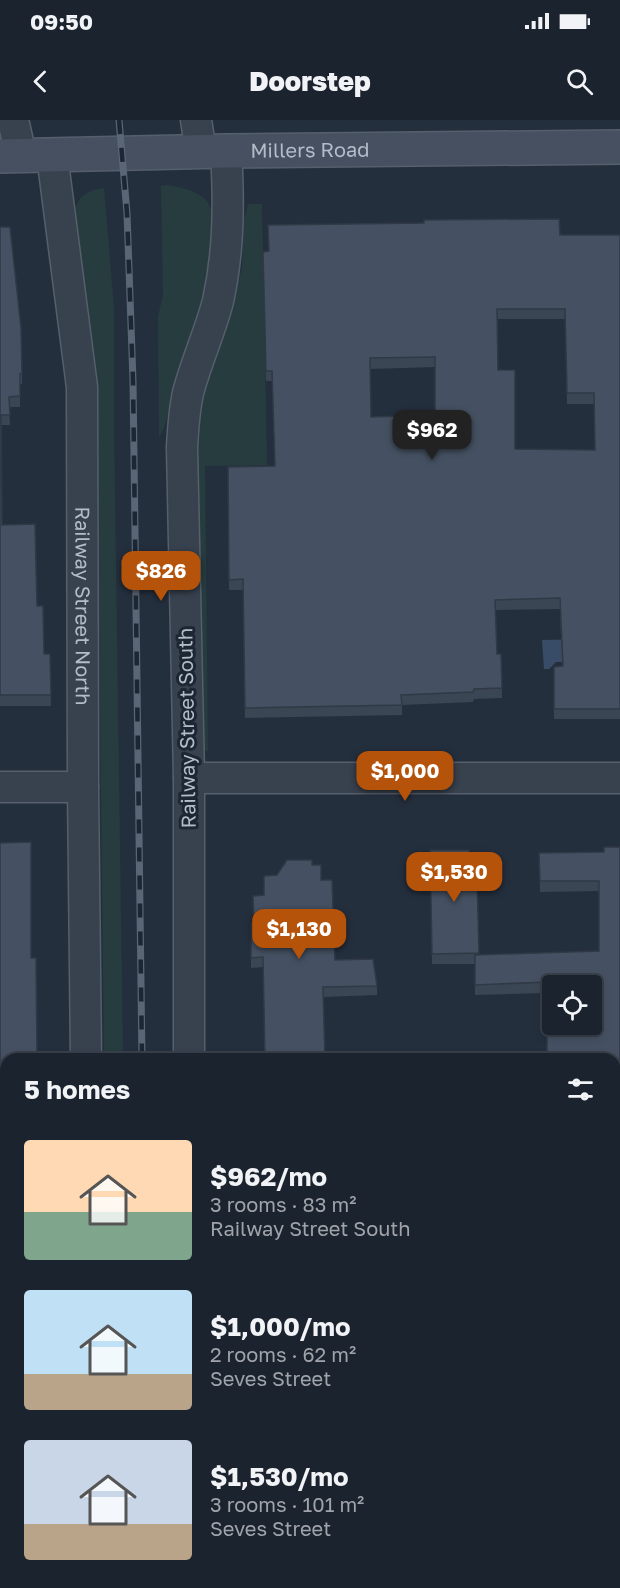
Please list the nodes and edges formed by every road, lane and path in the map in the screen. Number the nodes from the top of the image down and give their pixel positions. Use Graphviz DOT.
graph roads {
  1 [pos="13,120"];
  2 [pos="196,120"];
  3 [pos="620,147"];
  4 [pos="213,152"];
  5 [pos="24,155"];
  6 [pos="189,778"];
  7 [pos="620,778"];
  8 [pos="0,787"];
  9 [pos="83,787"];
  10 [pos="86,1053"];
  11 [pos="189,1053"];
  1 -- 5 [label="street, Railway Street North"];
  2 -- 4 [label="street, Railway Street South"];
  3 -- 4 [label="main road, Millers Road"];
  4 -- 5 [label="main road, Millers Road"];
  4 -- 6 [label="street, Railway Street South"];
  5 -- 9 [label="street, Railway Street North"];
  6 -- 7 [label="street"];
  6 -- 11 [label="street, Railway Street South"];
  8 -- 9 [label="street"];
  9 -- 10 [label="street, Railway Street North"];
}
